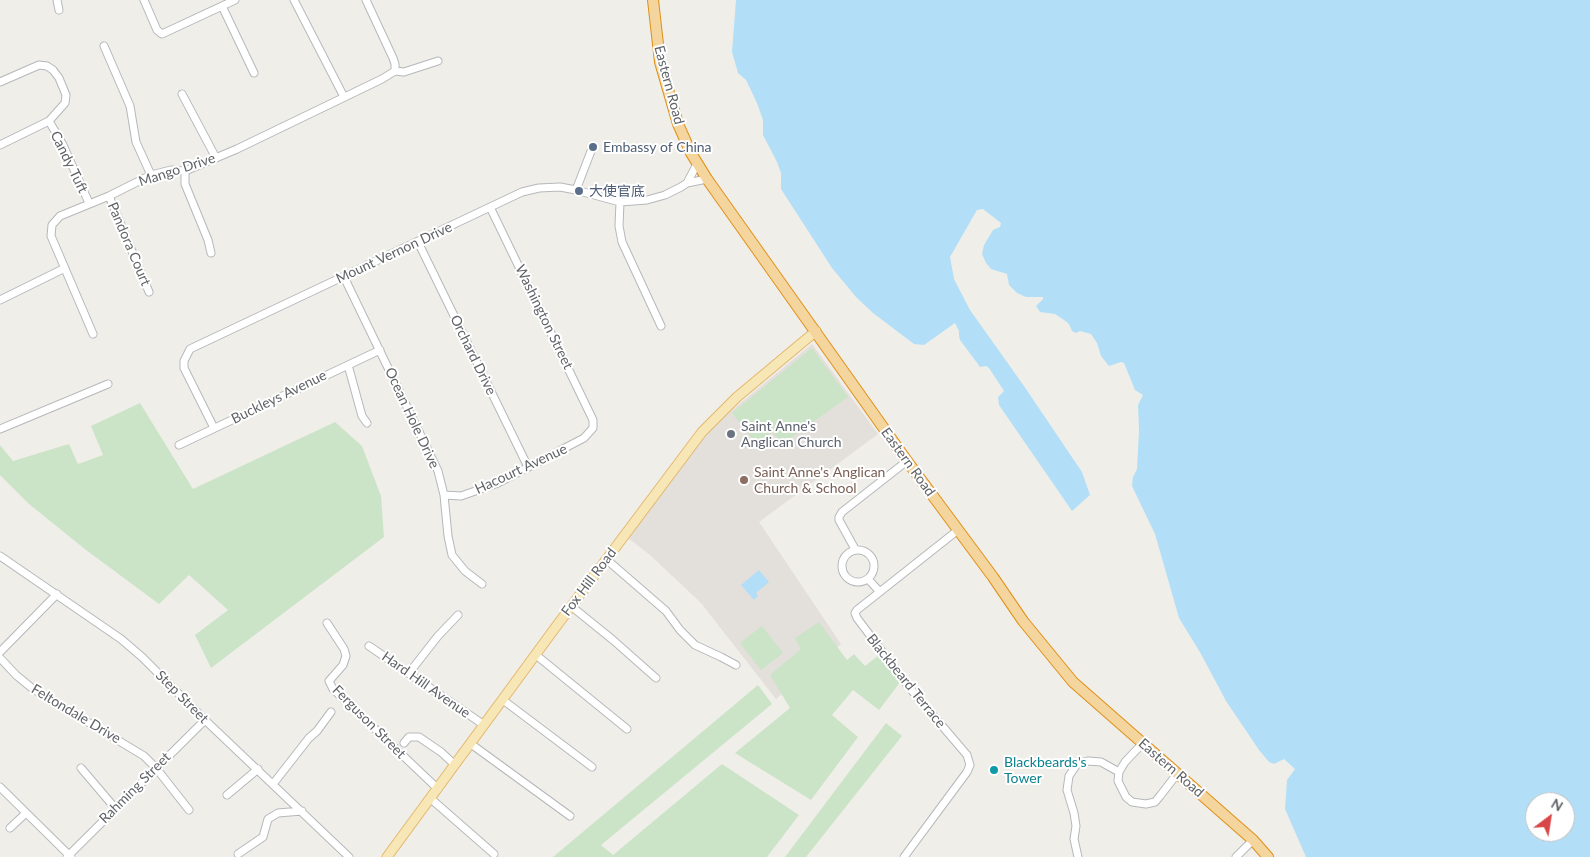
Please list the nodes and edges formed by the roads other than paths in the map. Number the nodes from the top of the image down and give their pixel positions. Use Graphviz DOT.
graph roads {
  1 [pos="57,0"];
  2 [pos="144,0"];
  3 [pos="235,0"];
  4 [pos="294,0"];
  5 [pos="366,0"];
  6 [pos="653,0"];
  7 [pos="222,6"];
  8 [pos="59,10"];
  9 [pos="104,46"];
  10 [pos="438,60"];
  11 [pos="395,71"];
  12 [pos="254,73"];
  13 [pos="0,82"];
  14 [pos="182,94"];
  15 [pos="344,97"];
  16 [pos="50,121"];
  17 [pos="0,145"];
  18 [pos="593,146"];
  19 [pos="216,158"];
  20 [pos="697,164"];
  21 [pos="185,171"];
  22 [pos="151,175"];
  23 [pos="707,179"];
  24 [pos="686,183"];
  25 [pos="576,190"];
  26 [pos="109,196"];
  27 [pos="620,202"];
  28 [pos="89,203"];
  29 [pos="490,207"];
  30 [pos="418,242"];
  31 [pos="211,253"];
  32 [pos="65,268"];
  33 [pos="344,277"];
  34 [pos="149,292"];
  35 [pos="0,300"];
  36 [pos="661,326"];
  37 [pos="816,331"];
  38 [pos="93,334"];
  39 [pos="380,350"];
  40 [pos="348,364"];
  41 [pos="108,384"];
  42 [pos="367,424"];
  43 [pos="0,428"];
  44 [pos="214,428"];
  45 [pos="593,428"];
  46 [pos="179,445"];
  47 [pos="907,461"];
  48 [pos="528,467"];
  49 [pos="444,495"];
  50 [pos="958,530"];
  51 [pos="855,550"];
  52 [pos="0,556"];
  53 [pos="606,559"];
  54 [pos="868,579"];
  55 [pos="482,584"];
  56 [pos="880,592"];
  57 [pos="56,594"];
  58 [pos="571,606"];
  59 [pos="458,615"];
  60 [pos="328,622"];
  61 [pos="369,646"];
  62 [pos="0,652"];
  63 [pos="536,655"];
  64 [pos="0,658"];
  65 [pos="736,665"];
  66 [pos="409,673"];
  67 [pos="656,678"];
  68 [pos="503,700"];
  69 [pos="331,712"];
  70 [pos="205,720"];
  71 [pos="484,725"];
  72 [pos="627,729"];
  73 [pos="404,743"];
  74 [pos="471,744"];
  75 [pos="1142,744"];
  76 [pos="456,765"];
  77 [pos="592,767"];
  78 [pos="81,768"];
  79 [pos="156,768"];
  80 [pos="258,769"];
  81 [pos="1119,772"];
  82 [pos="1177,774"];
  83 [pos="273,784"];
  84 [pos="0,787"];
  85 [pos="438,788"];
  86 [pos="228,794"];
  87 [pos="430,798"];
  88 [pos="115,808"];
  89 [pos="189,810"];
  90 [pos="302,811"];
  91 [pos="26,813"];
  92 [pos="570,816"];
  93 [pos="10,828"];
  94 [pos="1253,840"];
  95 [pos="238,854"];
  96 [pos="494,854"];
  97 [pos="69,856"];
  98 [pos="349,857"];
  99 [pos="387,857"];
  100 [pos="904,857"];
  101 [pos="1078,857"];
  102 [pos="1236,857"];
  103 [pos="1268,857"];
  1 -- 8 [label="street"];
  2 -- 7 [label="street"];
  3 -- 7 [label="street"];
  4 -- 15 [label="street"];
  5 -- 11 [label="street"];
  6 -- 20 [label="highway, Eastern Road"];
  7 -- 12 [label="street"];
  9 -- 22 [label="street"];
  10 -- 11 [label="street, Mango Drive"];
  11 -- 15 [label="street, Mango Drive"];
  13 -- 16 [label="street"];
  14 -- 19 [label="street"];
  15 -- 19 [label="street, Mango Drive"];
  16 -- 17 [label="street"];
  16 -- 28 [label="street, Candy Tuft"];
  18 -- 25 [label="street"];
  19 -- 21 [label="street, Mango Drive"];
  20 -- 23 [label="highway, Eastern Road"];
  20 -- 24 [label="street"];
  21 -- 22 [label="street, Mango Drive"];
  21 -- 31 [label="street"];
  22 -- 26 [label="street, Mango Drive"];
  23 -- 24 [label="street"];
  23 -- 37 [label="highway, Eastern Road"];
  24 -- 27 [label="street, Mount Vernon Drive"];
  25 -- 27 [label="street, Mount Vernon Drive"];
  25 -- 29 [label="street, Mount Vernon Drive"];
  26 -- 28 [label="street, Mango Drive"];
  26 -- 34 [label="street, Pandora Court"];
  27 -- 36 [label="street"];
  28 -- 32 [label="street, Mango Drive"];
  29 -- 30 [label="street, Mount Vernon Drive"];
  29 -- 45 [label="street, Washington Street"];
  30 -- 33 [label="street, Mount Vernon Drive"];
  30 -- 48 [label="street, Orchard Drive"];
  32 -- 35 [label="street"];
  32 -- 38 [label="street, Mango Drive"];
  33 -- 39 [label="street, Ocean Hole Drive"];
  33 -- 44 [label="street, Mount Vernon Drive"];
  37 -- 47 [label="highway, Eastern Road"];
  37 -- 53 [label="main road, Fox Hill Road"];
  39 -- 40 [label="street, Buckleys Avenue"];
  39 -- 49 [label="street, Ocean Hole Drive"];
  40 -- 42 [label="street"];
  40 -- 44 [label="street, Buckleys Avenue"];
  41 -- 43 [label="street"];
  44 -- 46 [label="street, Buckleys Avenue"];
  45 -- 48 [label="street, Hacourt Avenue"];
  47 -- 50 [label="highway, Eastern Road"];
  47 -- 51 [label="street"];
  48 -- 49 [label="street, Hacourt Avenue"];
  49 -- 55 [label="street, Ocean Hole Drive"];
  50 -- 56 [label="street, Blackbeard Terrace"];
  50 -- 75 [label="highway, Eastern Road"];
  51 -- 54 [label="street"];
  51 -- 54 [label="street"];
  52 -- 57 [label="street, Step Street"];
  53 -- 58 [label="main road, Fox Hill Road"];
  53 -- 65 [label="street"];
  54 -- 56 [label="street"];
  56 -- 100 [label="street, Blackbeard Terrace"];
  57 -- 62 [label="street"];
  57 -- 70 [label="street, Step Street"];
  58 -- 63 [label="main road, Fox Hill Road"];
  58 -- 67 [label="street"];
  59 -- 66 [label="street"];
  60 -- 85 [label="street, Ferguson Street"];
  61 -- 66 [label="street, Hard Hill Avenue"];
  63 -- 68 [label="main road, Fox Hill Road"];
  63 -- 72 [label="street"];
  64 -- 79 [label="street, Feltondale Drive"];
  66 -- 71 [label="street, Hard Hill Avenue"];
  68 -- 71 [label="main road, Fox Hill Road"];
  68 -- 77 [label="street"];
  69 -- 83 [label="street"];
  70 -- 79 [label="street, Rahming Street"];
  70 -- 80 [label="street, Step Street"];
  71 -- 74 [label="main road, Fox Hill Road"];
  73 -- 76 [label="street"];
  74 -- 76 [label="main road, Fox Hill Road"];
  74 -- 92 [label="street"];
  75 -- 81 [label="street"];
  75 -- 82 [label="highway, Eastern Road"];
  76 -- 85 [label="main road, Fox Hill Road"];
  78 -- 88 [label="street"];
  79 -- 88 [label="street, Rahming Street"];
  79 -- 89 [label="street, Feltondale Drive"];
  80 -- 83 [label="street, Step Street"];
  80 -- 86 [label="street"];
  81 -- 82 [label="street"];
  81 -- 101 [label="street"];
  82 -- 94 [label="highway, Eastern Road"];
  83 -- 90 [label="street, Step Street"];
  84 -- 91 [label="street"];
  85 -- 87 [label="main road, Fox Hill Road"];
  87 -- 96 [label="street"];
  87 -- 99 [label="main road, Fox Hill Road"];
  88 -- 97 [label="street, Rahming Street"];
  90 -- 95 [label="street"];
  90 -- 98 [label="street, Step Street"];
  91 -- 93 [label="street"];
  91 -- 97 [label="street"];
  94 -- 102 [label="street"];
  94 -- 103 [label="highway, Eastern Road"];
}
